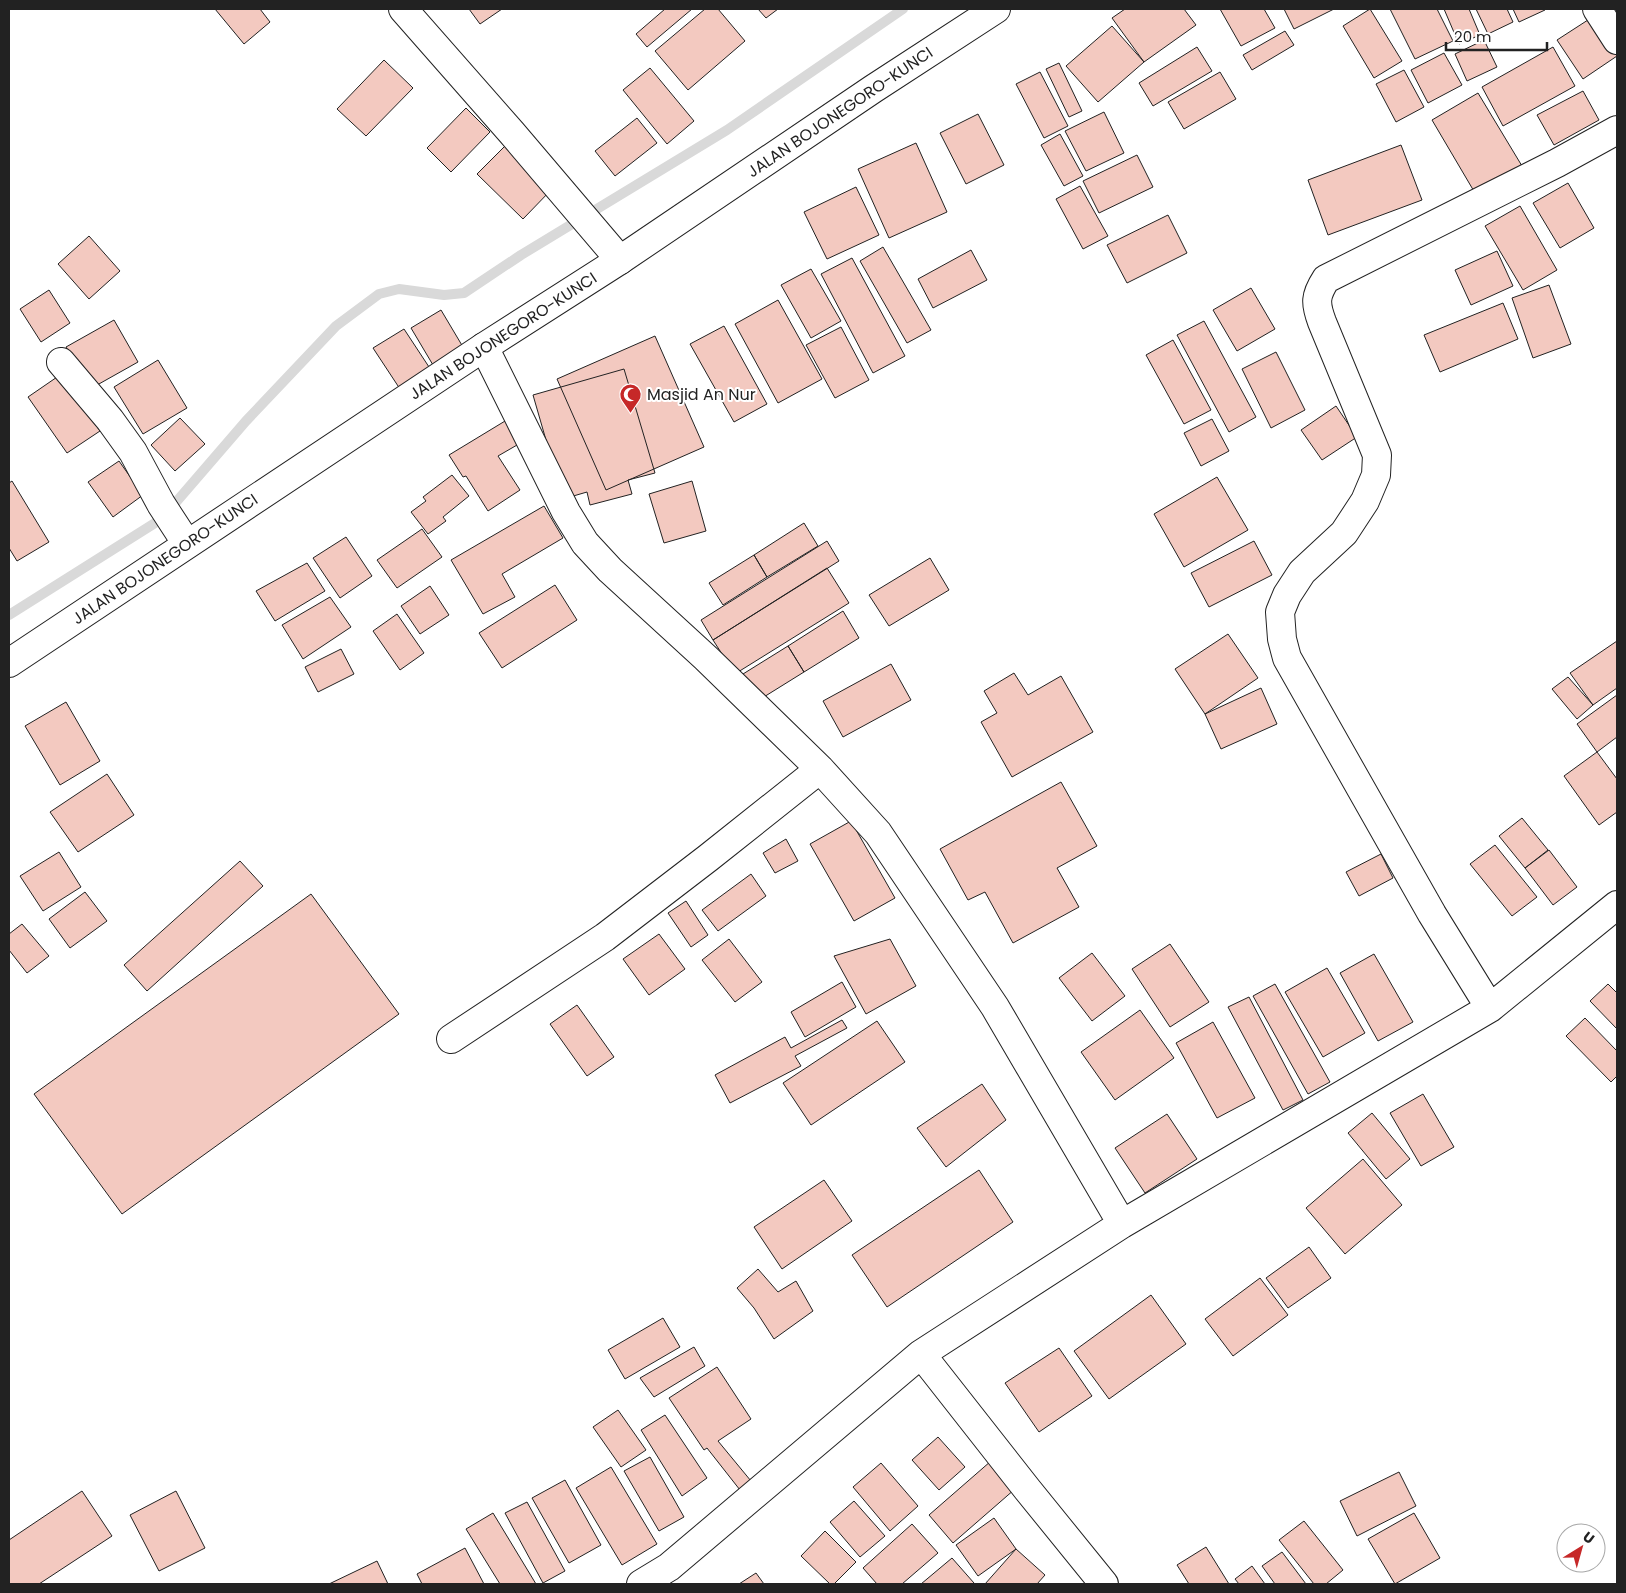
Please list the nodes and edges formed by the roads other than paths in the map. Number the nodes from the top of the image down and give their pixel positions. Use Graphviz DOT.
graph roads {
  1 [pos="403,9"];
  2 [pos="996,9"];
  3 [pos="1597,9"];
  4 [pos="1617,40"];
  5 [pos="1617,130"];
  6 [pos="620,260"];
  7 [pos="484,347"];
  8 [pos="61,362"];
  9 [pos="182,535"];
  10 [pos="9,663"];
  11 [pos="820,769"];
  12 [pos="1617,905"];
  13 [pos="1490,1008"];
  14 [pos="451,1039"];
  15 [pos="1122,1224"];
  16 [pos="921,1354"];
  17 [pos="641,1584"];
  18 [pos="1104,1584"];
  1 -- 6 [label="street"];
  2 -- 6 [label="street, JALAN BOJONEGORO-KUNCI"];
  3 -- 4 [label="street"];
  5 -- 13 [label="street"];
  6 -- 7 [label="street, JALAN BOJONEGORO-KUNCI"];
  7 -- 9 [label="street, JALAN BOJONEGORO-KUNCI"];
  7 -- 11 [label="street"];
  8 -- 9 [label="street"];
  9 -- 10 [label="street, JALAN BOJONEGORO-KUNCI"];
  11 -- 14 [label="street"];
  11 -- 15 [label="street"];
  12 -- 13 [label="street"];
  13 -- 15 [label="street"];
  15 -- 16 [label="street"];
  16 -- 17 [label="street"];
  16 -- 18 [label="street"];
}
